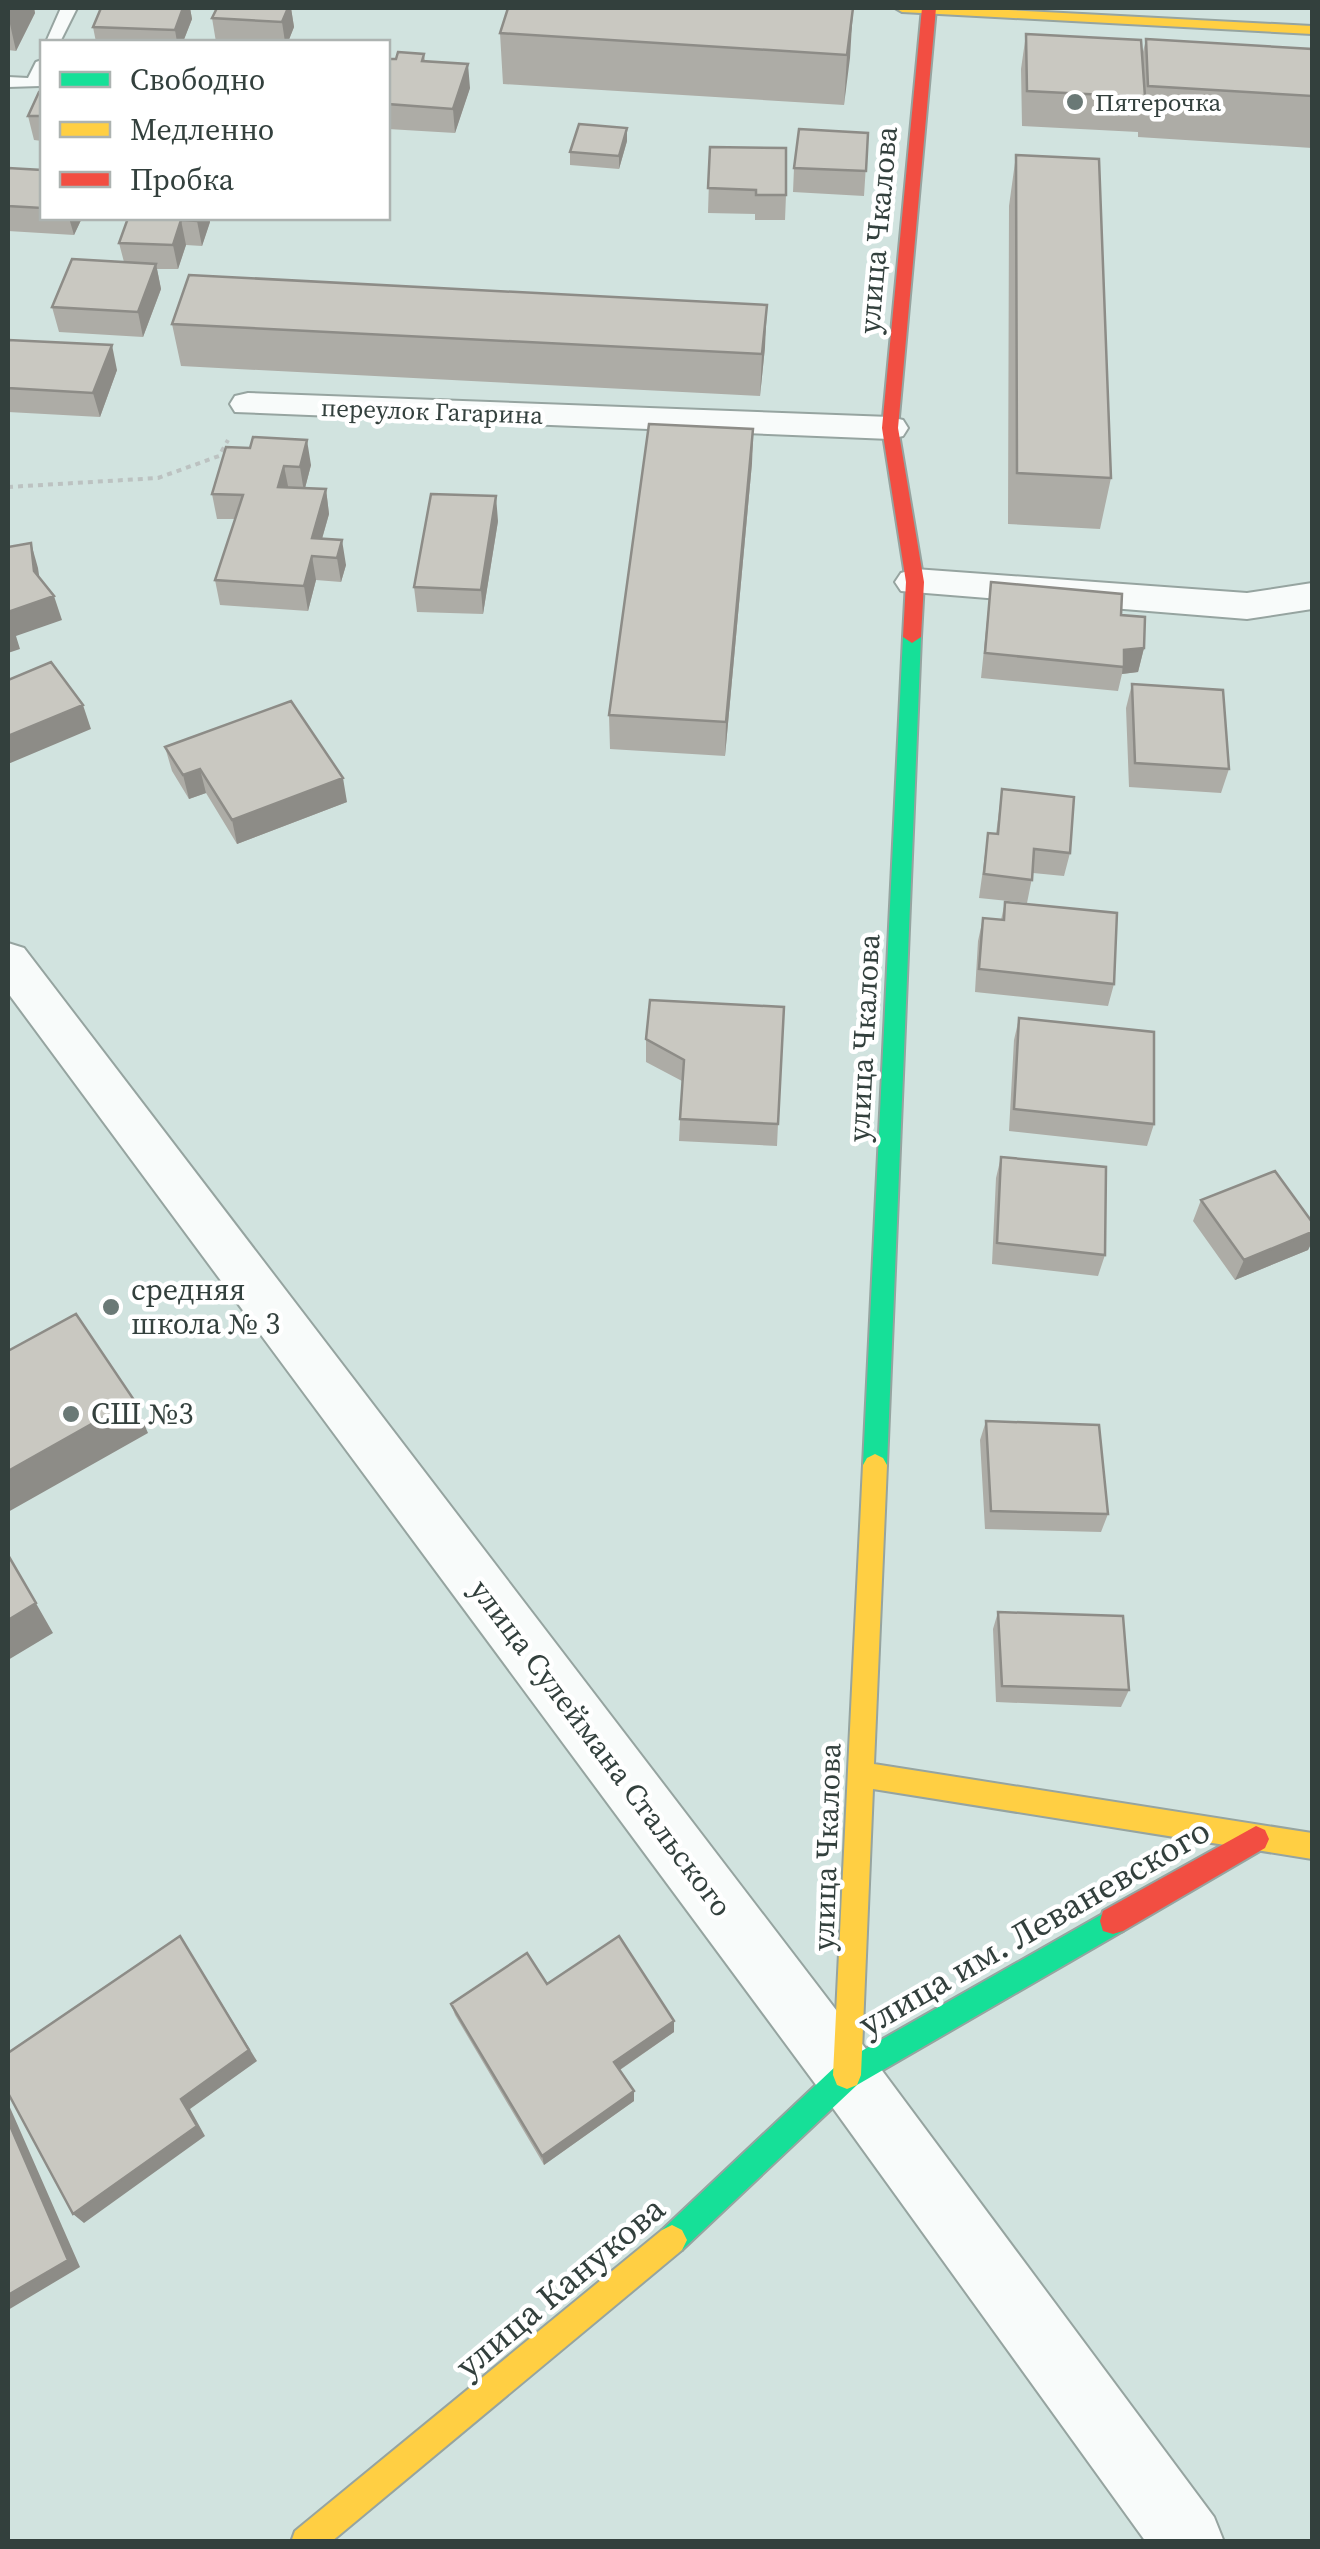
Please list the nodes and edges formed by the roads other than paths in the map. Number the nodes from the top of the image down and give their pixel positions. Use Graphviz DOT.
graph roads {
  1 [pos="69,8"];
  2 [pos="902,8"];
  3 [pos="929,8"];
  4 [pos="1312,30"];
  5 [pos="54,40"];
  6 [pos="40,70"];
  7 [pos="8,82"];
  8 [pos="248,404"];
  9 [pos="890,428"];
  10 [pos="915,582"];
  11 [pos="1312,596"];
  12 [pos="8,960"];
  13 [pos="860,1774"];
  14 [pos="1256,1839"];
  15 [pos="1312,1846"];
  16 [pos="848,2075"];
  17 [pos="306,2542"];
  18 [pos="1189,2542"];
  1 -- 5 [label="lane"];
  2 -- 3 [label="street"];
  3 -- 4 [label="street"];
  3 -- 9 [label="street, улица Чкалова"];
  6 -- 7 [label="lane"];
  8 -- 9 [label="street, переулок Гагарина"];
  9 -- 10 [label="street, улица Чкалова"];
  10 -- 11 [label="street"];
  10 -- 13 [label="street, улица Чкалова"];
  12 -- 16 [label="street, улица Сулеймана Стальского"];
  13 -- 14 [label="street, улица им. Леваневского"];
  13 -- 16 [label="street, улица Чкалова"];
  14 -- 15 [label="street, улица им. Леваневского"];
  14 -- 16 [label="street, улица им. Леваневского"];
  16 -- 17 [label="street, улица Канукова"];
  16 -- 18 [label="street, улица Сулеймана Стальского"];
}
